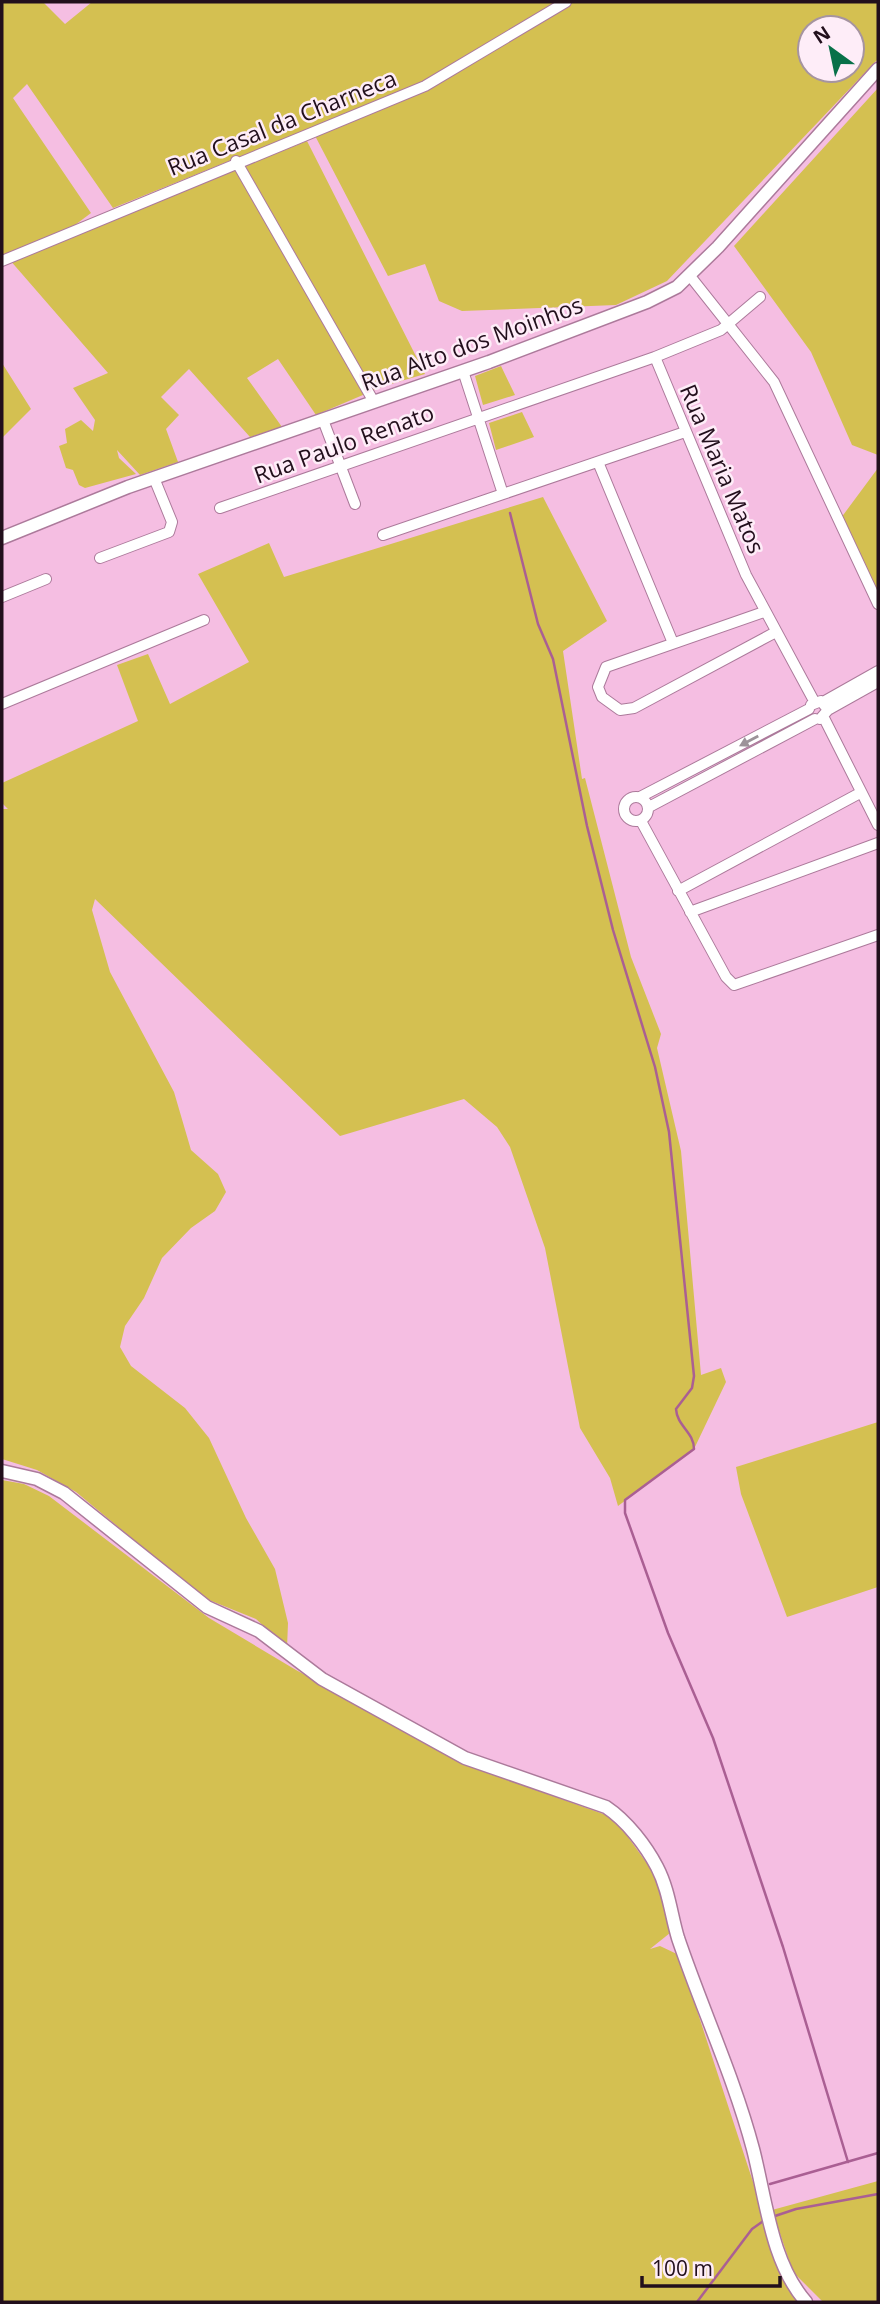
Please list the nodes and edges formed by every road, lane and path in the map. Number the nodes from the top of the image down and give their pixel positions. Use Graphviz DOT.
graph roads {
  1 [pos="566,2"];
  2 [pos="878,69"];
  3 [pos="236,161"];
  4 [pos="2,261"];
  5 [pos="690,276"];
  6 [pos="760,297"];
  7 [pos="729,323"];
  8 [pos="655,357"];
  9 [pos="463,371"];
  10 [pos="374,402"];
  11 [pos="480,416"];
  12 [pos="323,420"];
  13 [pos="685,432"];
  14 [pos="598,462"];
  15 [pos="340,466"];
  16 [pos="154,478"];
  17 [pos="503,494"];
  18 [pos="355,504"];
  19 [pos="220,508"];
  20 [pos="383,536"];
  21 [pos="2,538"];
  22 [pos="100,558"];
  23 [pos="46,579"];
  24 [pos="2,597"];
  25 [pos="878,604"];
  26 [pos="764,612"];
  27 [pos="204,620"];
  28 [pos="775,633"];
  29 [pos="673,643"];
  30 [pos="878,671"];
  31 [pos="878,682"];
  32 [pos="2,704"];
  33 [pos="819,710"];
  34 [pos="860,793"];
  35 [pos="640,797"];
  36 [pos="649,807"];
  37 [pos="641,821"];
  38 [pos="878,825"];
  39 [pos="878,843"];
  40 [pos="678,891"];
  41 [pos="690,912"];
  42 [pos="878,935"];
  43 [pos="2,1471"];
  44 [pos="806,2302"];
  1 -- 3 [label="street, Rua Casal da Charneca"];
  2 -- 5 [label="street, Rua Alto dos Moinhos"];
  3 -- 4 [label="street, Rua Casal da Charneca"];
  3 -- 10 [label="street"];
  5 -- 7 [label="street"];
  5 -- 9 [label="street, Rua Alto dos Moinhos"];
  6 -- 7 [label="street"];
  7 -- 8 [label="street"];
  7 -- 25 [label="street"];
  8 -- 11 [label="street, Rua Paulo Renato"];
  8 -- 13 [label="street, Rua Maria Matos"];
  9 -- 10 [label="street, Rua Alto dos Moinhos"];
  9 -- 11 [label="street"];
  10 -- 12 [label="street, Rua Alto dos Moinhos"];
  11 -- 15 [label="street, Rua Paulo Renato"];
  11 -- 17 [label="street"];
  12 -- 15 [label="street"];
  12 -- 16 [label="street, Rua Alto dos Moinhos"];
  13 -- 14 [label="street"];
  13 -- 26 [label="street, Rua Maria Matos"];
  14 -- 17 [label="street"];
  14 -- 29 [label="street"];
  15 -- 18 [label="street"];
  15 -- 19 [label="street, Rua Paulo Renato"];
  16 -- 21 [label="street, Rua Alto dos Moinhos"];
  16 -- 22 [label="street"];
  17 -- 20 [label="street"];
  23 -- 24 [label="street"];
  26 -- 28 [label="street, Rua Maria Matos"];
  26 -- 29 [label="street"];
  27 -- 32 [label="street"];
  28 -- 29 [label="street"];
  28 -- 33 [label="street, Rua Maria Matos"];
  30 -- 33 [label="street"];
  31 -- 33 [label="street"];
  33 -- 34 [label="street, Rua Maria Matos"];
  33 -- 35 [label="street, one-way"];
  33 -- 36 [label="street"];
  34 -- 38 [label="street, Rua Maria Matos"];
  34 -- 40 [label="street"];
  35 -- 36 [label="street"];
  35 -- 37 [label="street"];
  36 -- 37 [label="street"];
  37 -- 40 [label="street"];
  39 -- 41 [label="street"];
  40 -- 41 [label="street"];
  41 -- 42 [label="street"];
  43 -- 44 [label="street"];
}
